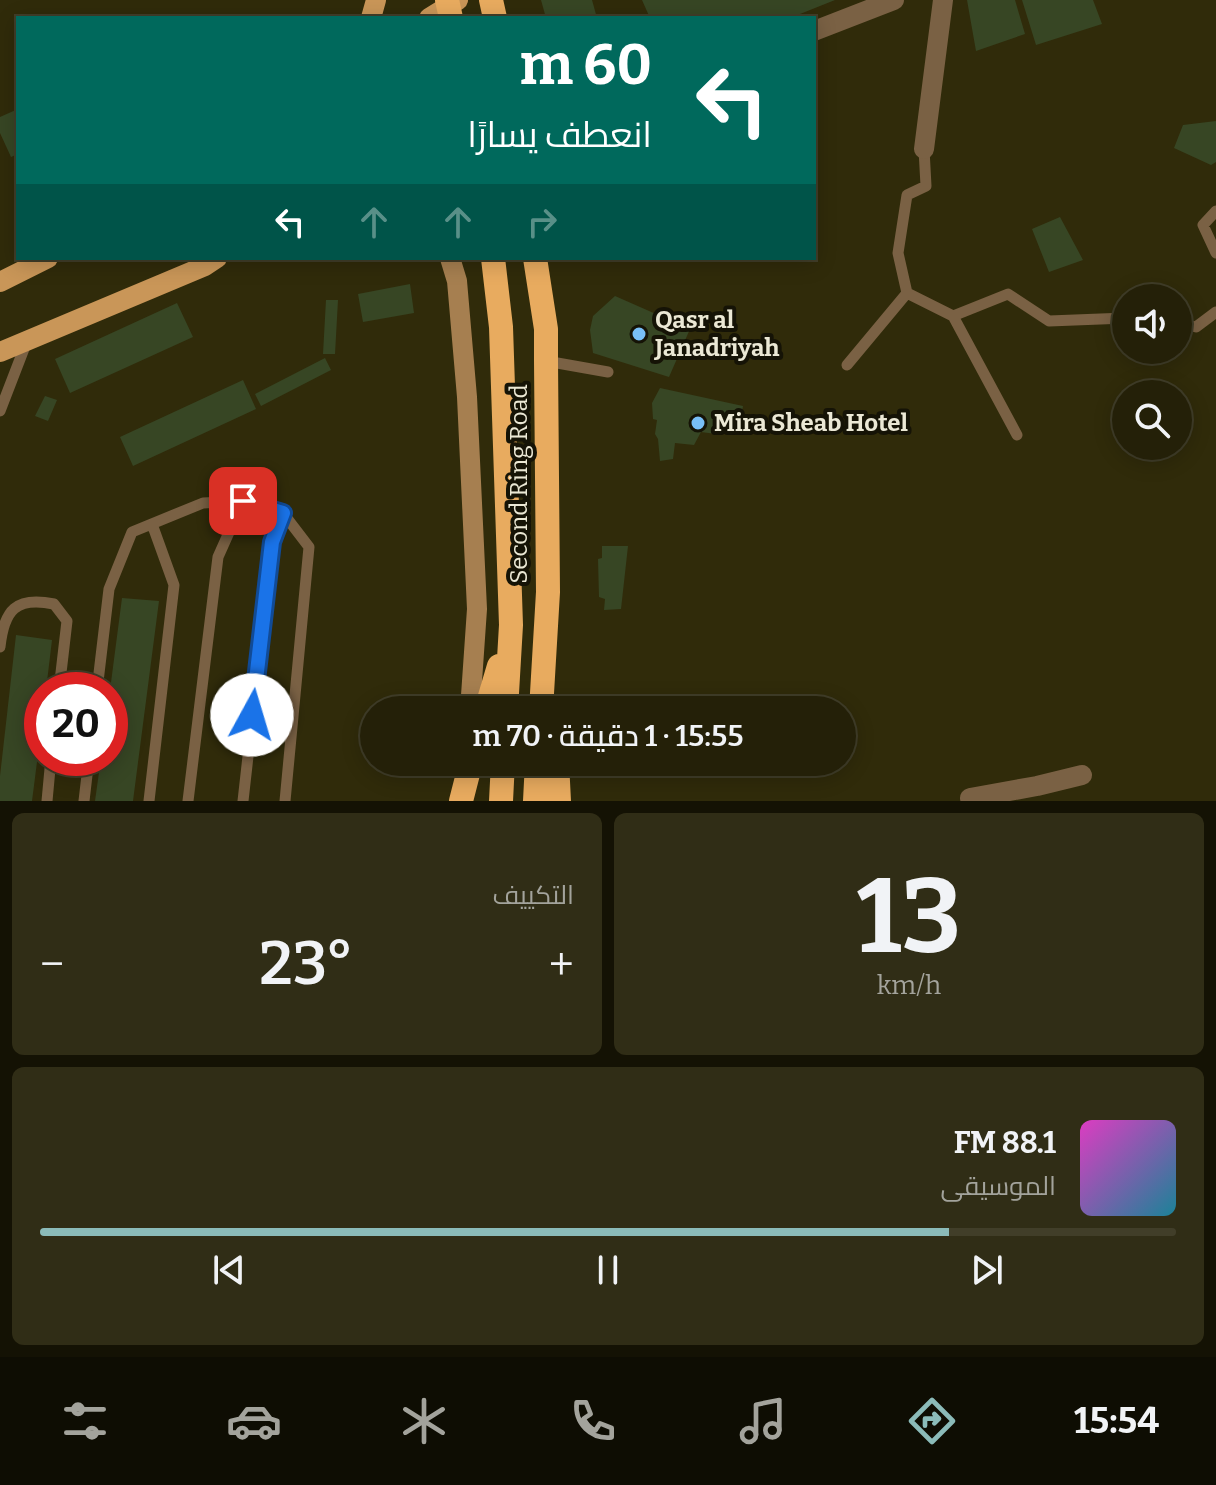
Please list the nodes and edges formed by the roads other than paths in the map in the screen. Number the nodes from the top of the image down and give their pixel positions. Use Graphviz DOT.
graph roads {
  1 [pos="458,0"];
  2 [pos="894,0"];
  3 [pos="943,0"];
  4 [pos="432,16"];
  5 [pos="816,30"];
  6 [pos="924,149"];
  7 [pos="1216,211"];
  8 [pos="1216,253"];
  9 [pos="44,260"];
  10 [pos="214,260"];
  11 [pos="451,260"];
  12 [pos="493,260"];
  13 [pos="535,260"];
  14 [pos="0,282"];
  15 [pos="907,293"];
  16 [pos="1216,312"];
  17 [pos="953,316"];
  18 [pos="1112,319"];
  19 [pos="1192,326"];
  20 [pos="27,340"];
  21 [pos="0,352"];
  22 [pos="546,361"];
  23 [pos="847,365"];
  24 [pos="608,372"];
  25 [pos="0,411"];
  26 [pos="1017,435"];
  27 [pos="243,501"];
  28 [pos="283,513"];
  29 [pos="152,524"];
  30 [pos="548,592"];
  31 [pos="511,625"];
  32 [pos="0,647"];
  33 [pos="61,672"];
  34 [pos="99,672"];
  35 [pos="471,696"];
  36 [pos="490,696"];
  37 [pos="507,696"];
  38 [pos="542,696"];
  39 [pos="553,696"];
  40 [pos="1082,775"];
  41 [pos="49,776"];
  42 [pos="87,776"];
  43 [pos="502,776"];
  44 [pos="536,776"];
  45 [pos="558,776"];
  46 [pos="1036,794"];
  47 [pos="970,798"];
  48 [pos="47,801"];
  49 [pos="84,801"];
  50 [pos="149,801"];
  51 [pos="188,801"];
  52 [pos="243,801"];
  53 [pos="285,801"];
  54 [pos="501,801"];
  55 [pos="535,801"];
  56 [pos="559,801"];
  1 -- 4 [label="main road"];
  2 -- 5 [label="street"];
  3 -- 6 [label="street"];
  6 -- 15 [label="lane"];
  7 -- 8 [label="lane"];
  9 -- 14 [label="main road"];
  10 -- 20 [label="main road"];
  11 -- 35 [label="street"];
  12 -- 31 [label="highway, Second Ring Road"];
  13 -- 22 [label="highway, Second Ring Road"];
  15 -- 17 [label="lane"];
  15 -- 23 [label="lane"];
  16 -- 19 [label="lane"];
  17 -- 18 [label="lane"];
  17 -- 26 [label="lane"];
  20 -- 21 [label="main road"];
  20 -- 25 [label="lane"];
  22 -- 24 [label="lane"];
  22 -- 30 [label="highway, Second Ring Road"];
  27 -- 28 [label="lane"];
  27 -- 29 [label="lane"];
  27 -- 51 [label="lane"];
  28 -- 52 [label="lane"];
  28 -- 53 [label="lane"];
  29 -- 34 [label="lane"];
  29 -- 50 [label="lane"];
  30 -- 38 [label="highway, Second Ring Road"];
  30 -- 39 [label="highway"];
  31 -- 36 [label="highway"];
  31 -- 37 [label="highway, Second Ring Road"];
  32 -- 33 [label="lane"];
  40 -- 46 [label="street"];
  41 -- 48 [label="lane"];
  42 -- 49 [label="lane"];
  43 -- 54 [label="highway"];
  44 -- 55 [label="highway"];
  45 -- 56 [label="highway"];
  46 -- 47 [label="street"];
}
